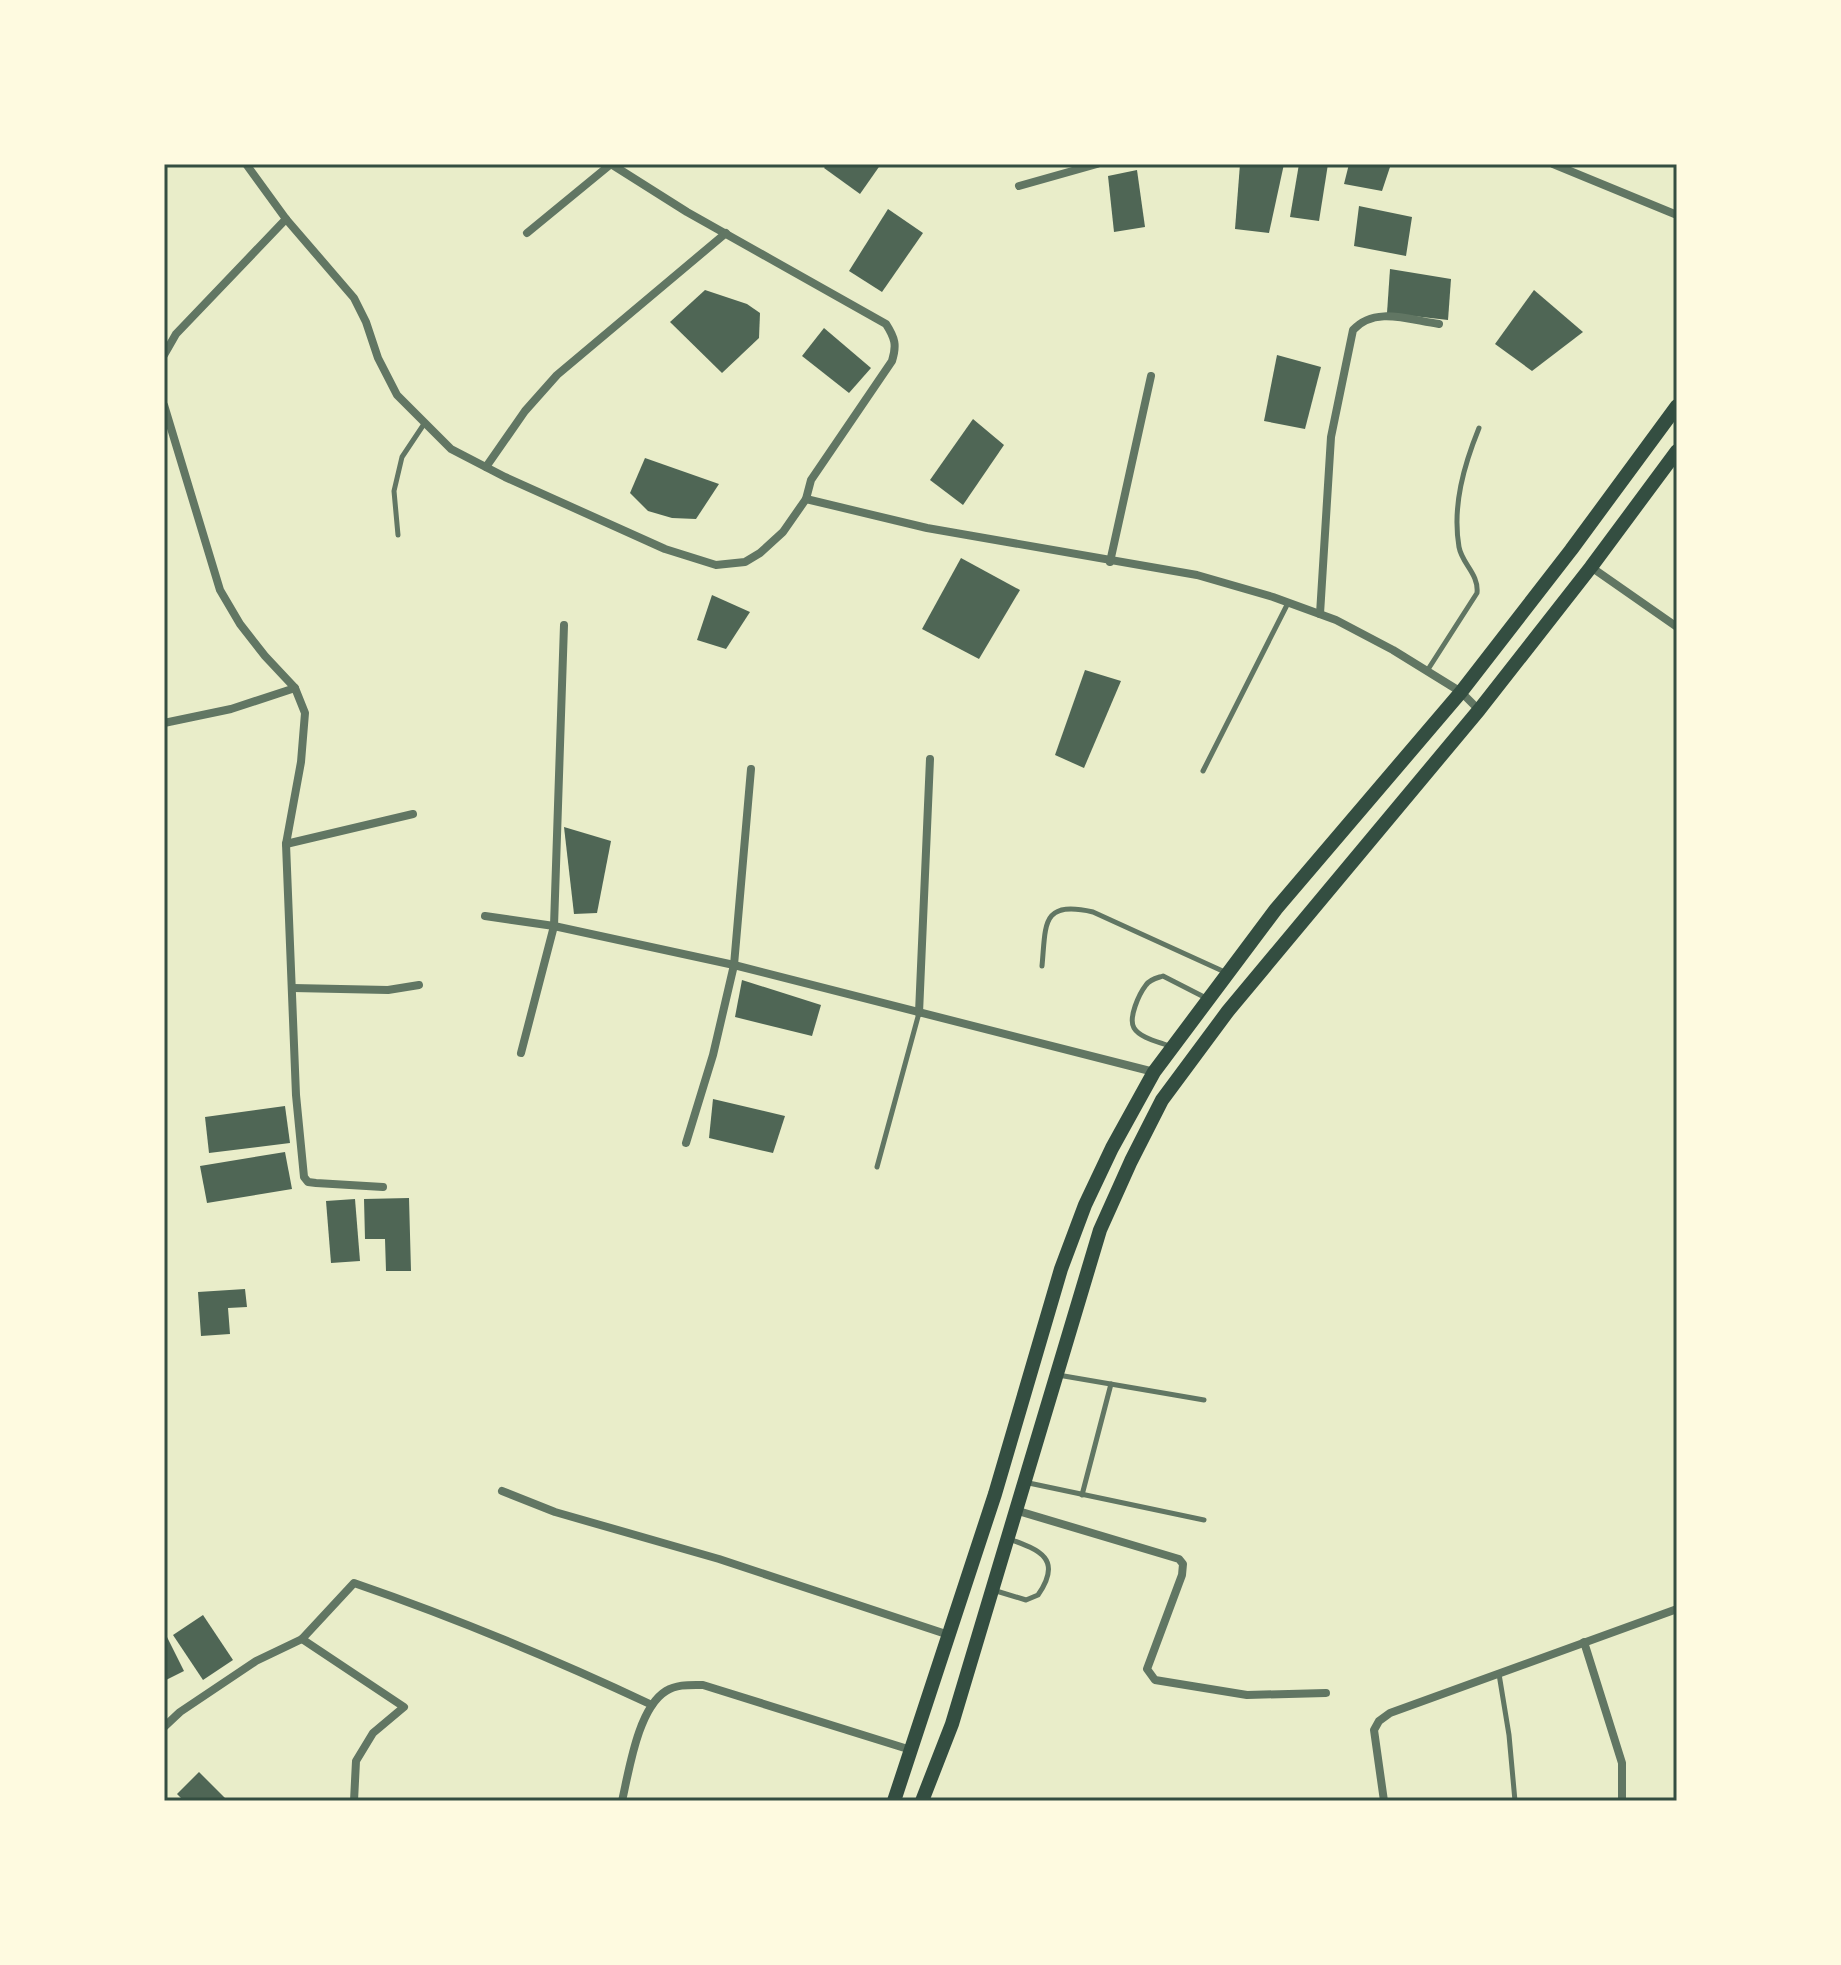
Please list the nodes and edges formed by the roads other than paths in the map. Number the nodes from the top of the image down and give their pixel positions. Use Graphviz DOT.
graph roads {
  1 [pos="246,164"];
  2 [pos="1097,164"];
  3 [pos="1553,164"];
  4 [pos="1019,186"];
  5 [pos="1677,215"];
  6 [pos="286,219"];
  7 [pos="527,233"];
  8 [pos="726,233"];
  9 [pos="1439,324"];
  10 [pos="164,355"];
  11 [pos="1151,376"];
  12 [pos="164,405"];
  13 [pos="1677,406"];
  14 [pos="424,424"];
  15 [pos="1479,428"];
  16 [pos="1677,451"];
  17 [pos="486,467"];
  18 [pos="806,499"];
  19 [pos="398,535"];
  20 [pos="1110,562"];
  21 [pos="1591,567"];
  22 [pos="1288,603"];
  23 [pos="1320,614"];
  24 [pos="564,625"];
  25 [pos="1677,627"];
  26 [pos="1427,671"];
  27 [pos="295,688"];
  28 [pos="1461,692"];
  29 [pos="1479,710"];
  30 [pos="164,723"];
  31 [pos="930,759"];
  32 [pos="751,769"];
  33 [pos="1203,771"];
  34 [pos="413,814"];
  35 [pos="286,844"];
  36 [pos="485,916"];
  37 [pos="554,926"];
  38 [pos="734,965"];
  39 [pos="1042,966"];
  40 [pos="1228,974"];
  41 [pos="419,985"];
  42 [pos="293,988"];
  43 [pos="1209,999"];
  44 [pos="919,1013"];
  45 [pos="1172,1047"];
  46 [pos="521,1053"];
  47 [pos="1154,1072"];
  48 [pos="686,1143"];
  49 [pos="877,1167"];
  50 [pos="383,1187"];
  51 [pos="1057,1375"];
  52 [pos="1111,1384"];
  53 [pos="1204,1400"];
  54 [pos="1023,1482"];
  55 [pos="502,1491"];
  56 [pos="1082,1495"];
  57 [pos="1015,1510"];
  58 [pos="1204,1520"];
  59 [pos="1007,1539"];
  60 [pos="992,1589"];
  61 [pos="1677,1609"];
  62 [pos="950,1635"];
  63 [pos="302,1639"];
  64 [pos="1584,1642"];
  65 [pos="1499,1673"];
  66 [pos="1326,1693"];
  67 [pos="652,1705"];
  68 [pos="164,1727"];
  69 [pos="911,1750"];
  70 [pos="354,1801"];
  71 [pos="622,1801"];
  72 [pos="894,1801"];
  73 [pos="922,1801"];
  74 [pos="1384,1801"];
  75 [pos="1515,1801"];
  76 [pos="1622,1801"];
  1 -- 6 [label="street"];
  2 -- 4 [label="street"];
  3 -- 5 [label="street"];
  6 -- 10 [label="street"];
  6 -- 14 [label="street"];
  7 -- 8 [label="street"];
  8 -- 17 [label="street"];
  8 -- 18 [label="street"];
  9 -- 23 [label="street"];
  11 -- 20 [label="street"];
  12 -- 27 [label="street"];
  13 -- 28 [label="main road"];
  14 -- 17 [label="street"];
  14 -- 19 [label="lane"];
  15 -- 26 [label="lane"];
  16 -- 21 [label="main road"];
  17 -- 18 [label="street"];
  18 -- 20 [label="street"];
  20 -- 22 [label="street"];
  21 -- 25 [label="street"];
  21 -- 29 [label="main road"];
  22 -- 23 [label="street"];
  22 -- 33 [label="lane"];
  23 -- 26 [label="street"];
  24 -- 37 [label="street"];
  26 -- 28 [label="street"];
  27 -- 30 [label="street"];
  27 -- 35 [label="street"];
  28 -- 29 [label="street"];
  28 -- 40 [label="main road"];
  29 -- 51 [label="main road"];
  31 -- 44 [label="street"];
  32 -- 38 [label="street"];
  34 -- 35 [label="street"];
  35 -- 42 [label="street"];
  36 -- 37 [label="street"];
  37 -- 38 [label="street"];
  37 -- 46 [label="street"];
  38 -- 44 [label="street"];
  38 -- 48 [label="street"];
  39 -- 40 [label="lane"];
  40 -- 43 [label="main road"];
  41 -- 42 [label="street"];
  42 -- 50 [label="street"];
  43 -- 45 [label="main road"];
  43 -- 45 [label="lane"];
  44 -- 47 [label="street"];
  44 -- 49 [label="lane"];
  45 -- 47 [label="main road"];
  47 -- 62 [label="main road"];
  51 -- 52 [label="lane"];
  51 -- 54 [label="main road"];
  52 -- 53 [label="lane"];
  52 -- 56 [label="lane"];
  54 -- 56 [label="lane"];
  54 -- 57 [label="main road"];
  55 -- 62 [label="street"];
  56 -- 58 [label="lane"];
  57 -- 59 [label="main road"];
  57 -- 66 [label="street"];
  59 -- 60 [label="main road"];
  59 -- 60 [label="lane"];
  60 -- 73 [label="main road"];
  61 -- 64 [label="street"];
  62 -- 69 [label="main road"];
  63 -- 67 [label="street"];
  63 -- 68 [label="street"];
  63 -- 70 [label="street"];
  64 -- 65 [label="street"];
  64 -- 76 [label="street"];
  65 -- 74 [label="street"];
  65 -- 75 [label="lane"];
  67 -- 69 [label="street"];
  67 -- 71 [label="street"];
  69 -- 72 [label="main road"];
}
